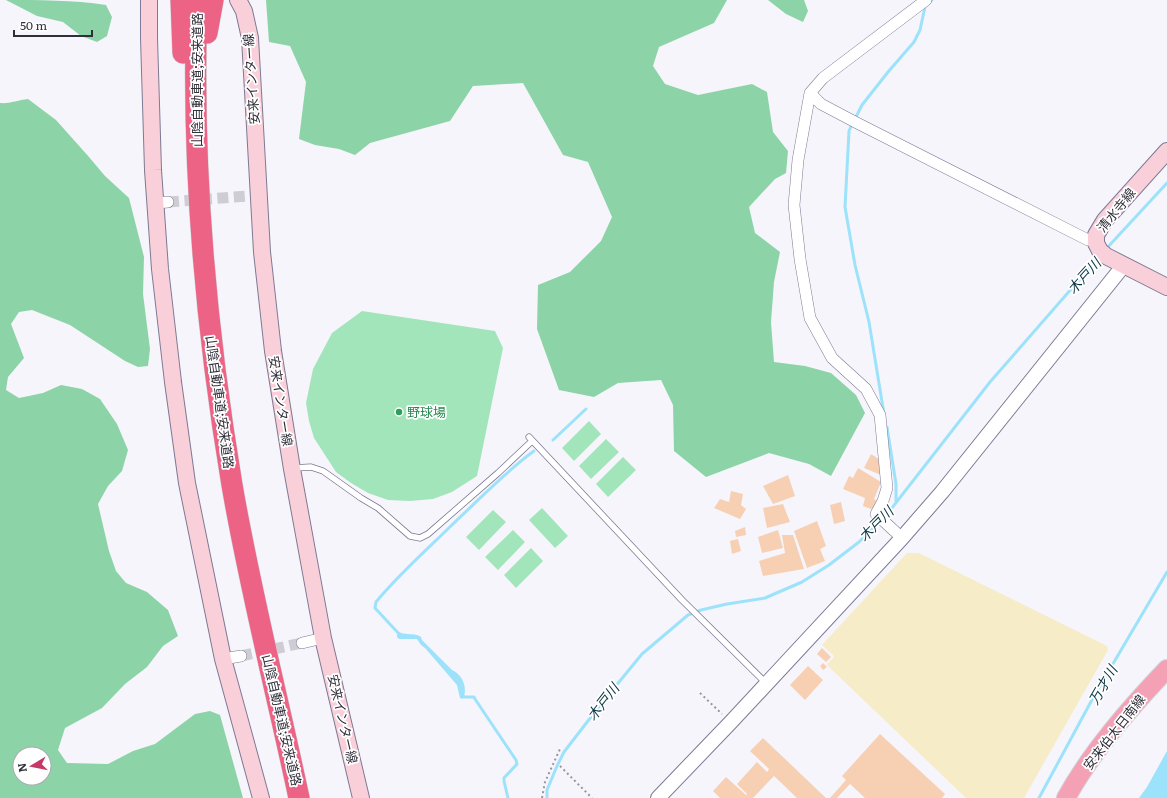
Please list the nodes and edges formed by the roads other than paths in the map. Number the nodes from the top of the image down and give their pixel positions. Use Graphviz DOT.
graph roads {
  1 [pos="150,0"];
  2 [pos="238,0"];
  3 [pos="249,0"];
  4 [pos="926,0"];
  5 [pos="195,6"];
  6 [pos="247,22"];
  7 [pos="810,92"];
  8 [pos="1167,151"];
  9 [pos="195,168"];
  10 [pos="1100,249"];
  11 [pos="1124,265"];
  12 [pos="1167,287"];
  13 [pos="292,469"];
  14 [pos="902,538"];
  15 [pos="323,638"];
  16 [pos="302,643"];
  17 [pos="242,656"];
  18 [pos="223,660"];
  19 [pos="1167,669"];
  20 [pos="767,684"];
  21 [pos="261,798"];
  22 [pos="293,798"];
  23 [pos="299,798"];
  24 [pos="361,798"];
  25 [pos="658,798"];
  26 [pos="1066,798"];
  1 -- 18 [label="main road"];
  2 -- 6 [label="main road, 安来インター線"];
  3 -- 6 [label="street"];
  4 -- 7 [label="street"];
  5 -- 9 [label="highway"];
  5 -- 9 [label="highway"];
  6 -- 13 [label="main road, 安来インター線"];
  7 -- 10 [label="street"];
  7 -- 14 [label="street"];
  8 -- 10 [label="main road, 清水寺線"];
  9 -- 22 [label="highway, 山陰自動車道;安来道路"];
  9 -- 23 [label="highway, 山陰自動車道;安来道路"];
  10 -- 11 [label="main road"];
  11 -- 12 [label="main road"];
  11 -- 14 [label="street"];
  13 -- 15 [label="main road, 安来インター線"];
  13 -- 20 [label="lane"];
  14 -- 20 [label="street"];
  15 -- 16 [label="street"];
  15 -- 24 [label="main road, 安来インター線"];
  17 -- 18 [label="street"];
  18 -- 21 [label="main road"];
  19 -- 26 [label="main road, 安来伯太日南線"];
  20 -- 25 [label="street"];
}
